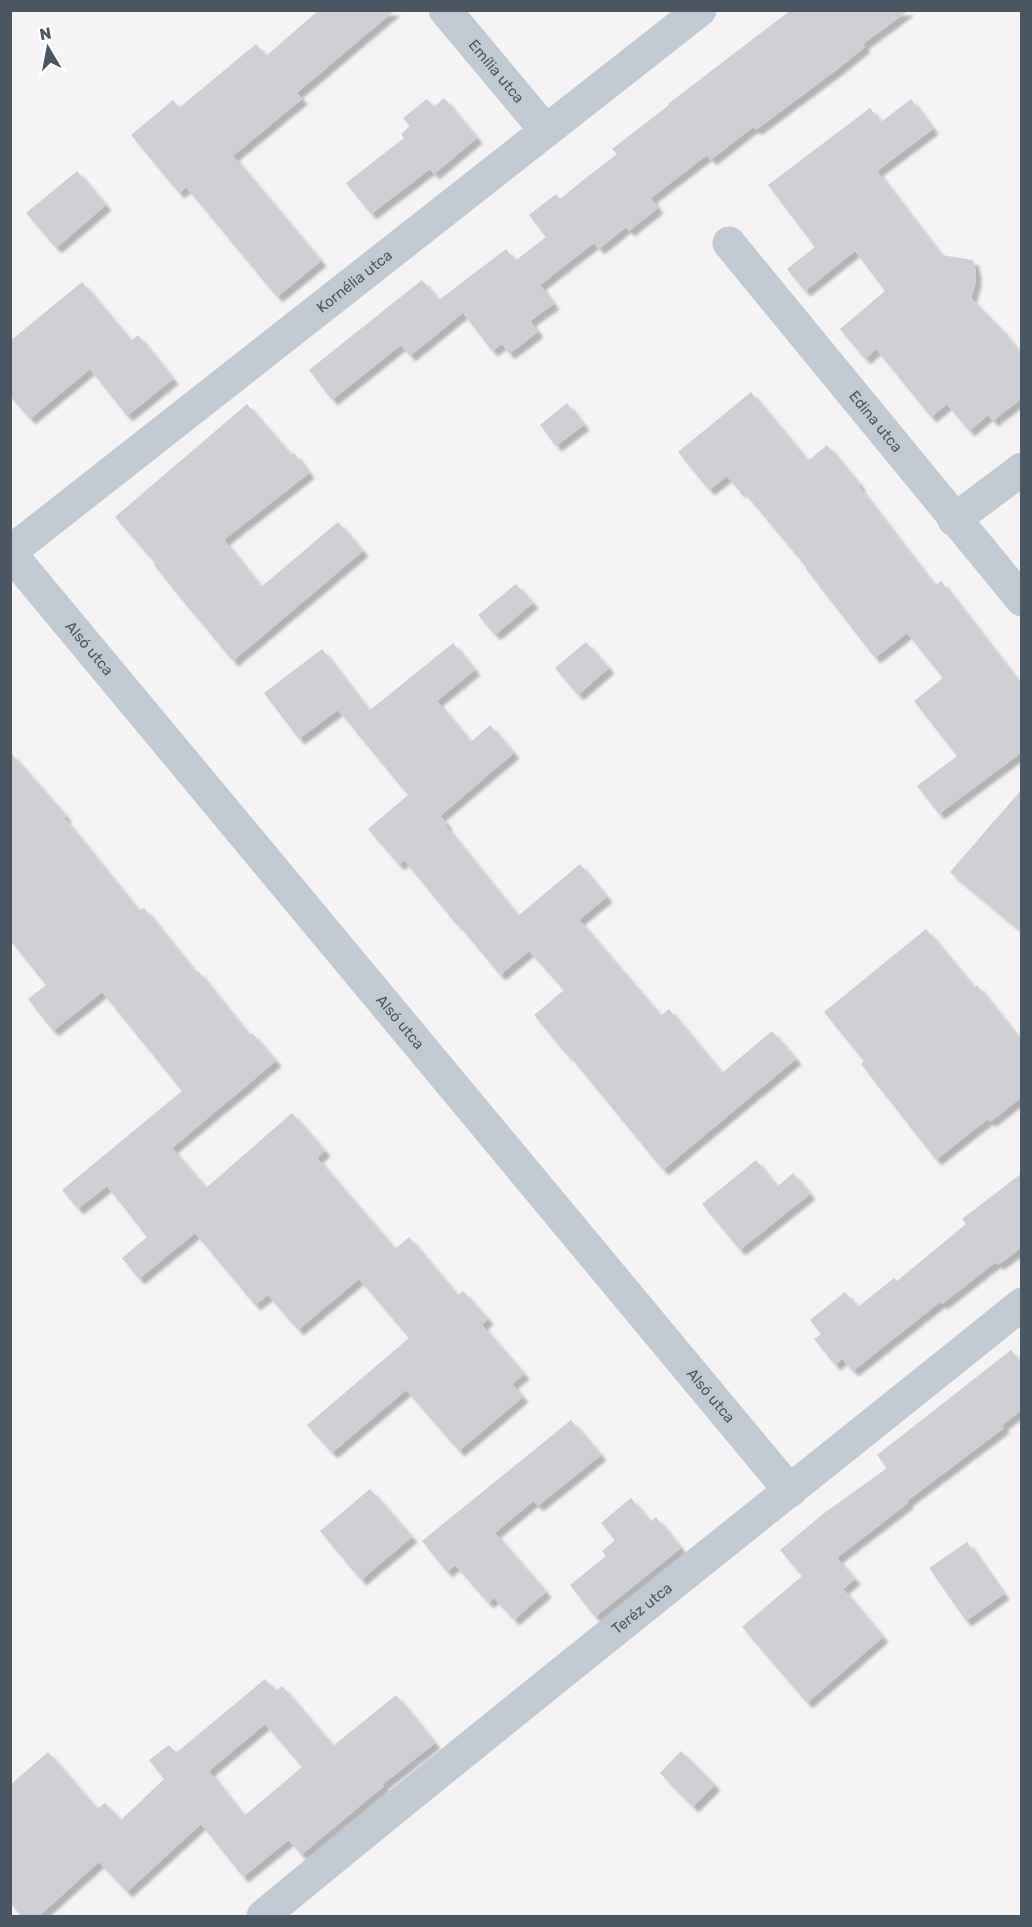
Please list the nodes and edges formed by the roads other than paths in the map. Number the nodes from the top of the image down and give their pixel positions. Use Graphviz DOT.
graph roads {
  1 [pos="445,10"];
  2 [pos="700,10"];
  3 [pos="546,131"];
  4 [pos="729,243"];
  5 [pos="1022,469"];
  6 [pos="954,520"];
  7 [pos="10,552"];
  8 [pos="1022,600"];
  9 [pos="1022,1304"];
  10 [pos="790,1491"];
  11 [pos="263,1917"];
  1 -- 3 [label="street, Emília utca"];
  2 -- 3 [label="street, Kornélia utca"];
  3 -- 7 [label="street, Kornélia utca"];
  4 -- 6 [label="street, Edina utca"];
  5 -- 6 [label="street"];
  6 -- 8 [label="street, Edina utca"];
  7 -- 10 [label="street, Alsó utca"];
  9 -- 10 [label="street, Teréz utca"];
  10 -- 11 [label="street, Teréz utca"];
}
